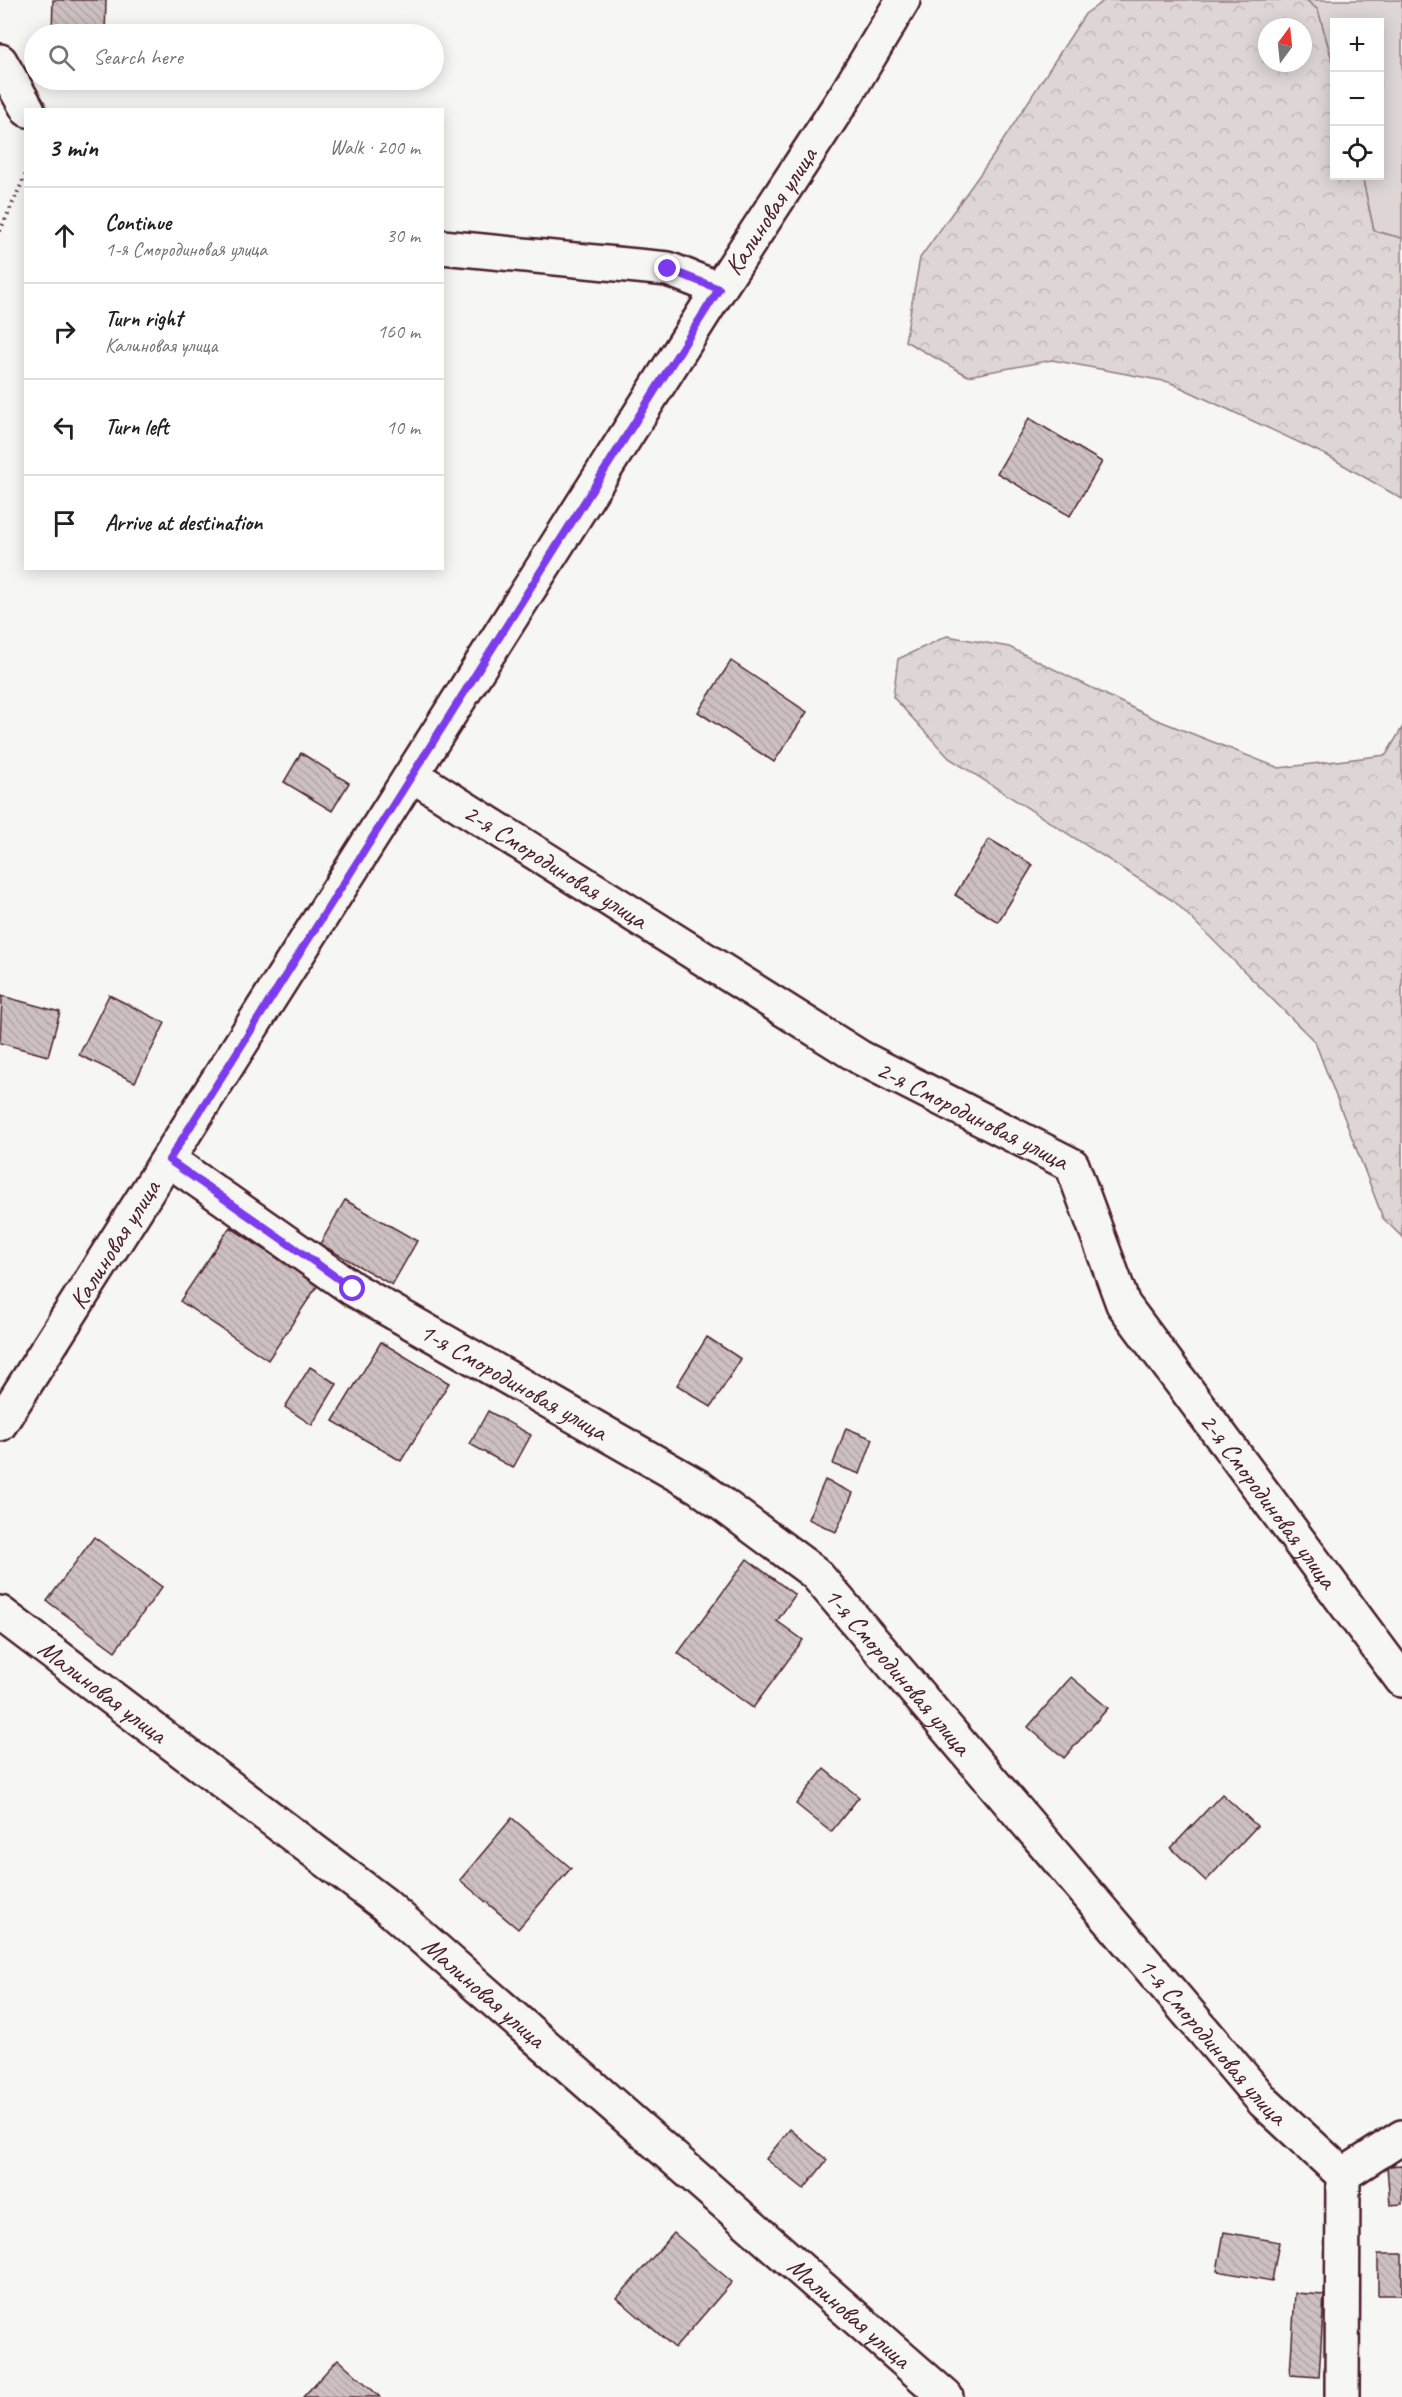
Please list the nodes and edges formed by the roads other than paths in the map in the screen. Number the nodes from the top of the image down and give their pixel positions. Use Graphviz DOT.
graph roads {
  1 [pos="903,0"];
  2 [pos="0,62"];
  3 [pos="27,108"];
  4 [pos="444,247"];
  5 [pos="719,289"];
  6 [pos="412,775"];
  7 [pos="169,1160"];
  8 [pos="0,1424"];
  9 [pos="0,1613"];
  10 [pos="1402,1680"];
  11 [pos="1402,2137"];
  12 [pos="1343,2175"];
  13 [pos="946,2397"];
  14 [pos="1342,2397"];
  1 -- 5 [label="street, Калиновая улица"];
  2 -- 3 [label="street"];
  4 -- 5 [label="street"];
  5 -- 6 [label="street, Калиновая улица"];
  6 -- 7 [label="street, Калиновая улица"];
  6 -- 10 [label="street, 2-я Смородиновая улица"];
  7 -- 8 [label="street, Калиновая улица"];
  7 -- 12 [label="street, 1-я Смородиновая улица"];
  9 -- 13 [label="street, Малиновая улица"];
  11 -- 12 [label="street"];
  12 -- 14 [label="street"];
}
